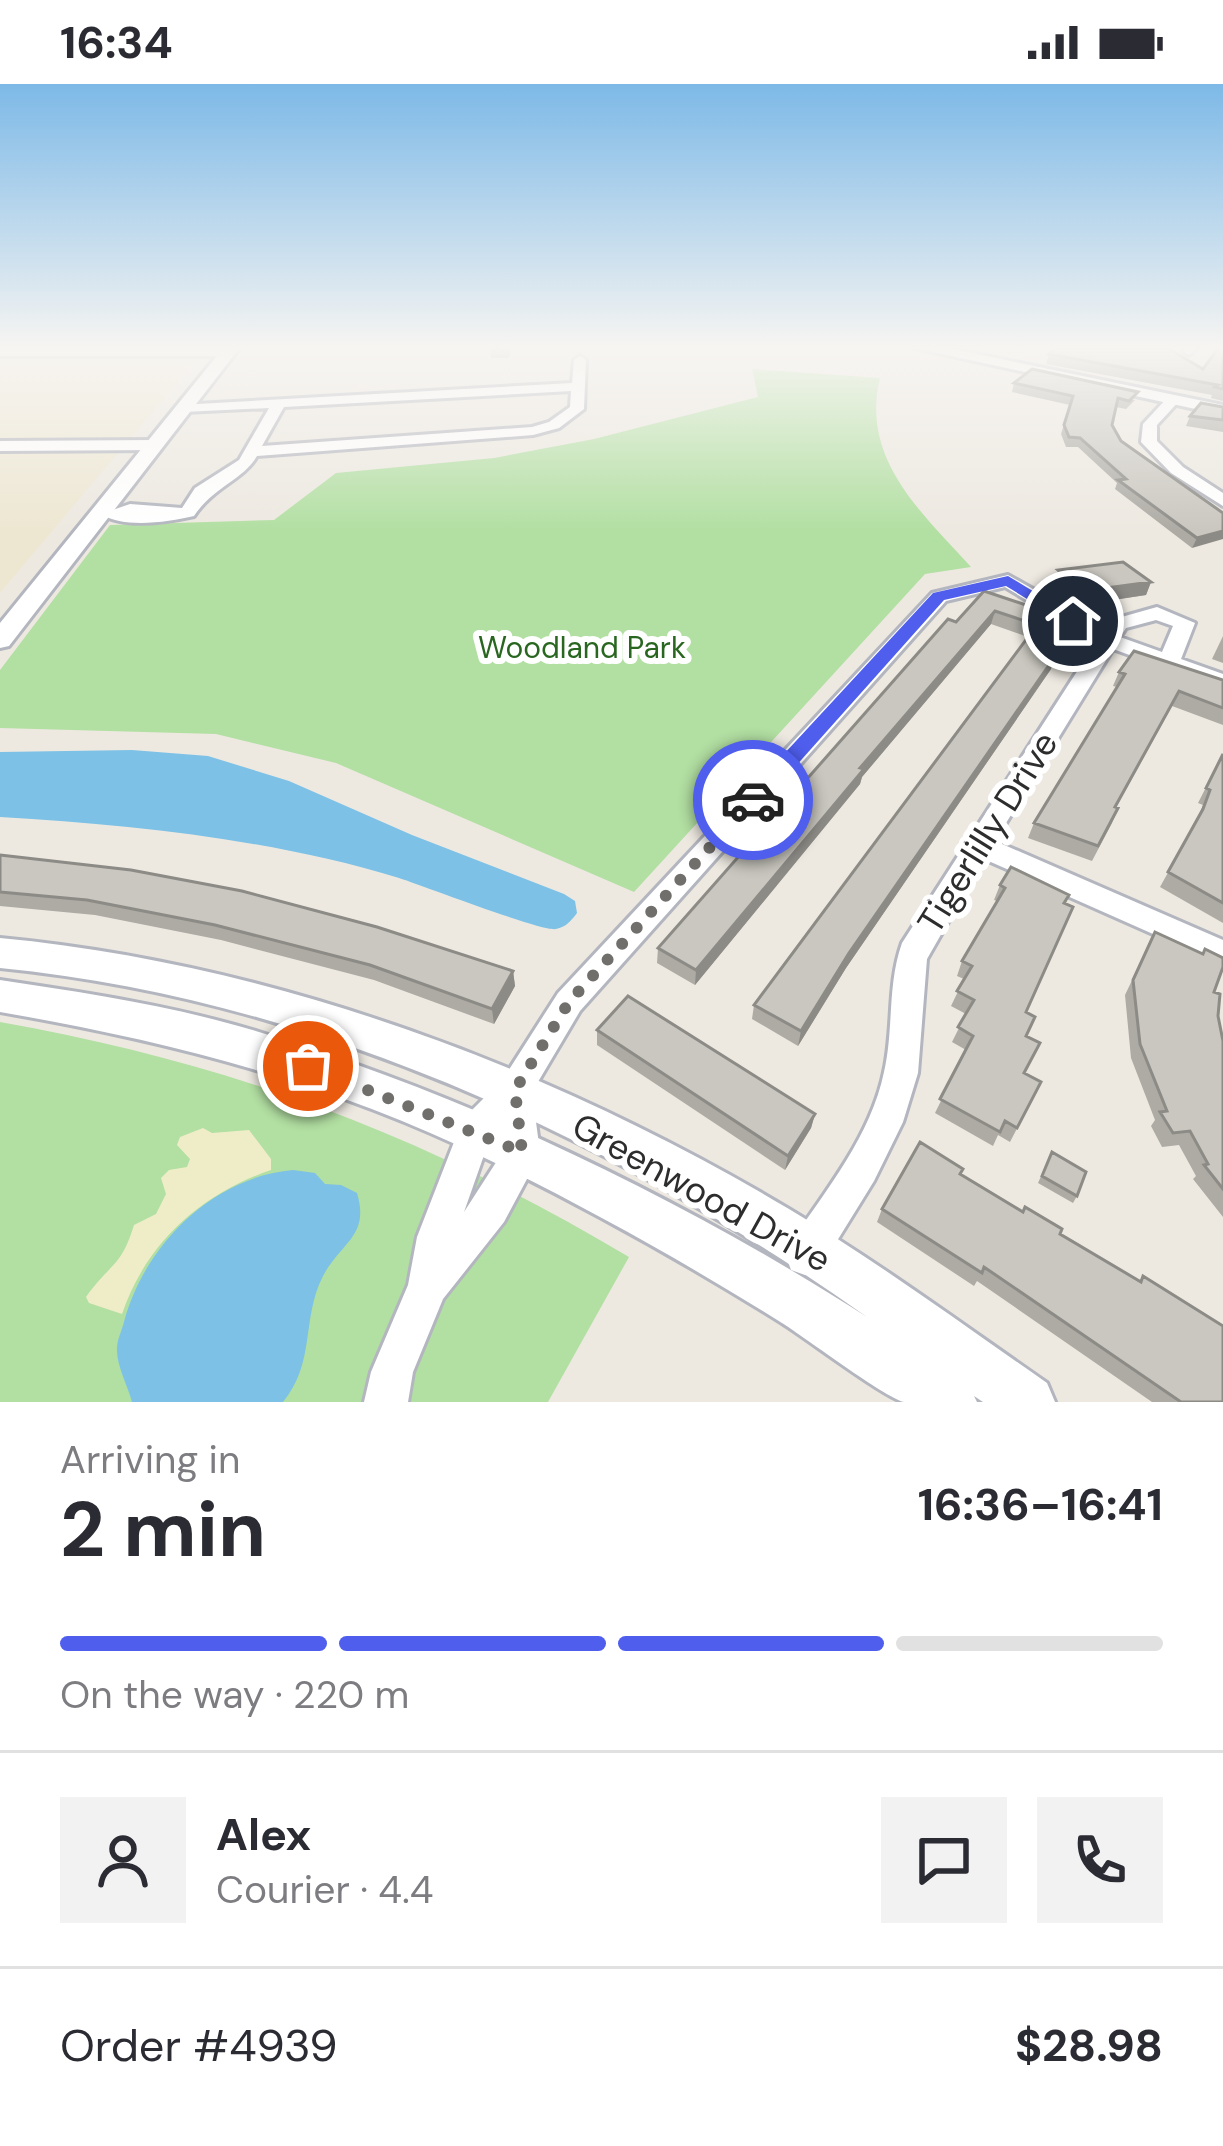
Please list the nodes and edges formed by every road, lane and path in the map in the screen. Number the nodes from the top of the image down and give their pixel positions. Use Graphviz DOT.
graph roads {
  1 [pos="184,408"];
  2 [pos="199,408"];
  3 [pos="277,408"];
  4 [pos="577,408"];
  5 [pos="1166,408"];
  6 [pos="155,445"];
  7 [pos="0,446"];
  8 [pos="255,451"];
  9 [pos="1223,501"];
  10 [pos="105,514"];
  11 [pos="1108,639"];
  12 [pos="0,640"];
  13 [pos="1168,663"];
  14 [pos="1223,682"];
  15 [pos="979,844"];
  16 [pos="0,953"];
  17 [pos="1223,953"];
  18 [pos="0,996"];
  19 [pos="515,1090"];
  20 [pos="475,1131"];
  21 [pos="522,1152"];
  22 [pos="809,1250"];
  23 [pos="428,1286"];
  24 [pos="781,1293"];
  25 [pos="386,1402"];
  26 [pos="950,1402"];
  27 [pos="1028,1402"];
  1 -- 2 [label="street"];
  1 -- 6 [label="street"];
  3 -- 8 [label="street"];
  4 -- 8 [label="street"];
  5 -- 9 [label="street"];
  6 -- 7 [label="street"];
  6 -- 10 [label="street"];
  8 -- 10 [label="street"];
  10 -- 12 [label="street"];
  11 -- 13 [label="street"];
  11 -- 13 [label="street"];
  11 -- 15 [label="street, Tigerlilly Drive"];
  11 -- 19 [label="street"];
  13 -- 14 [label="street"];
  15 -- 17 [label="street"];
  15 -- 22 [label="street, Tigerlilly Drive"];
  16 -- 19 [label="street, Greenwood Drive"];
  18 -- 20 [label="street, Greenwood Drive"];
  19 -- 20 [label="street"];
  19 -- 21 [label="street"];
  19 -- 22 [label="street, Greenwood Drive"];
  20 -- 21 [label="street, Greenwood Drive"];
  20 -- 23 [label="street"];
  21 -- 23 [label="street"];
  21 -- 24 [label="street, Greenwood Drive"];
  22 -- 24 [label="street, Tigerlilly Drive"];
  22 -- 27 [label="street, Greenwood Drive"];
  23 -- 25 [label="street"];
  24 -- 26 [label="street, Greenwood Drive"];
}
